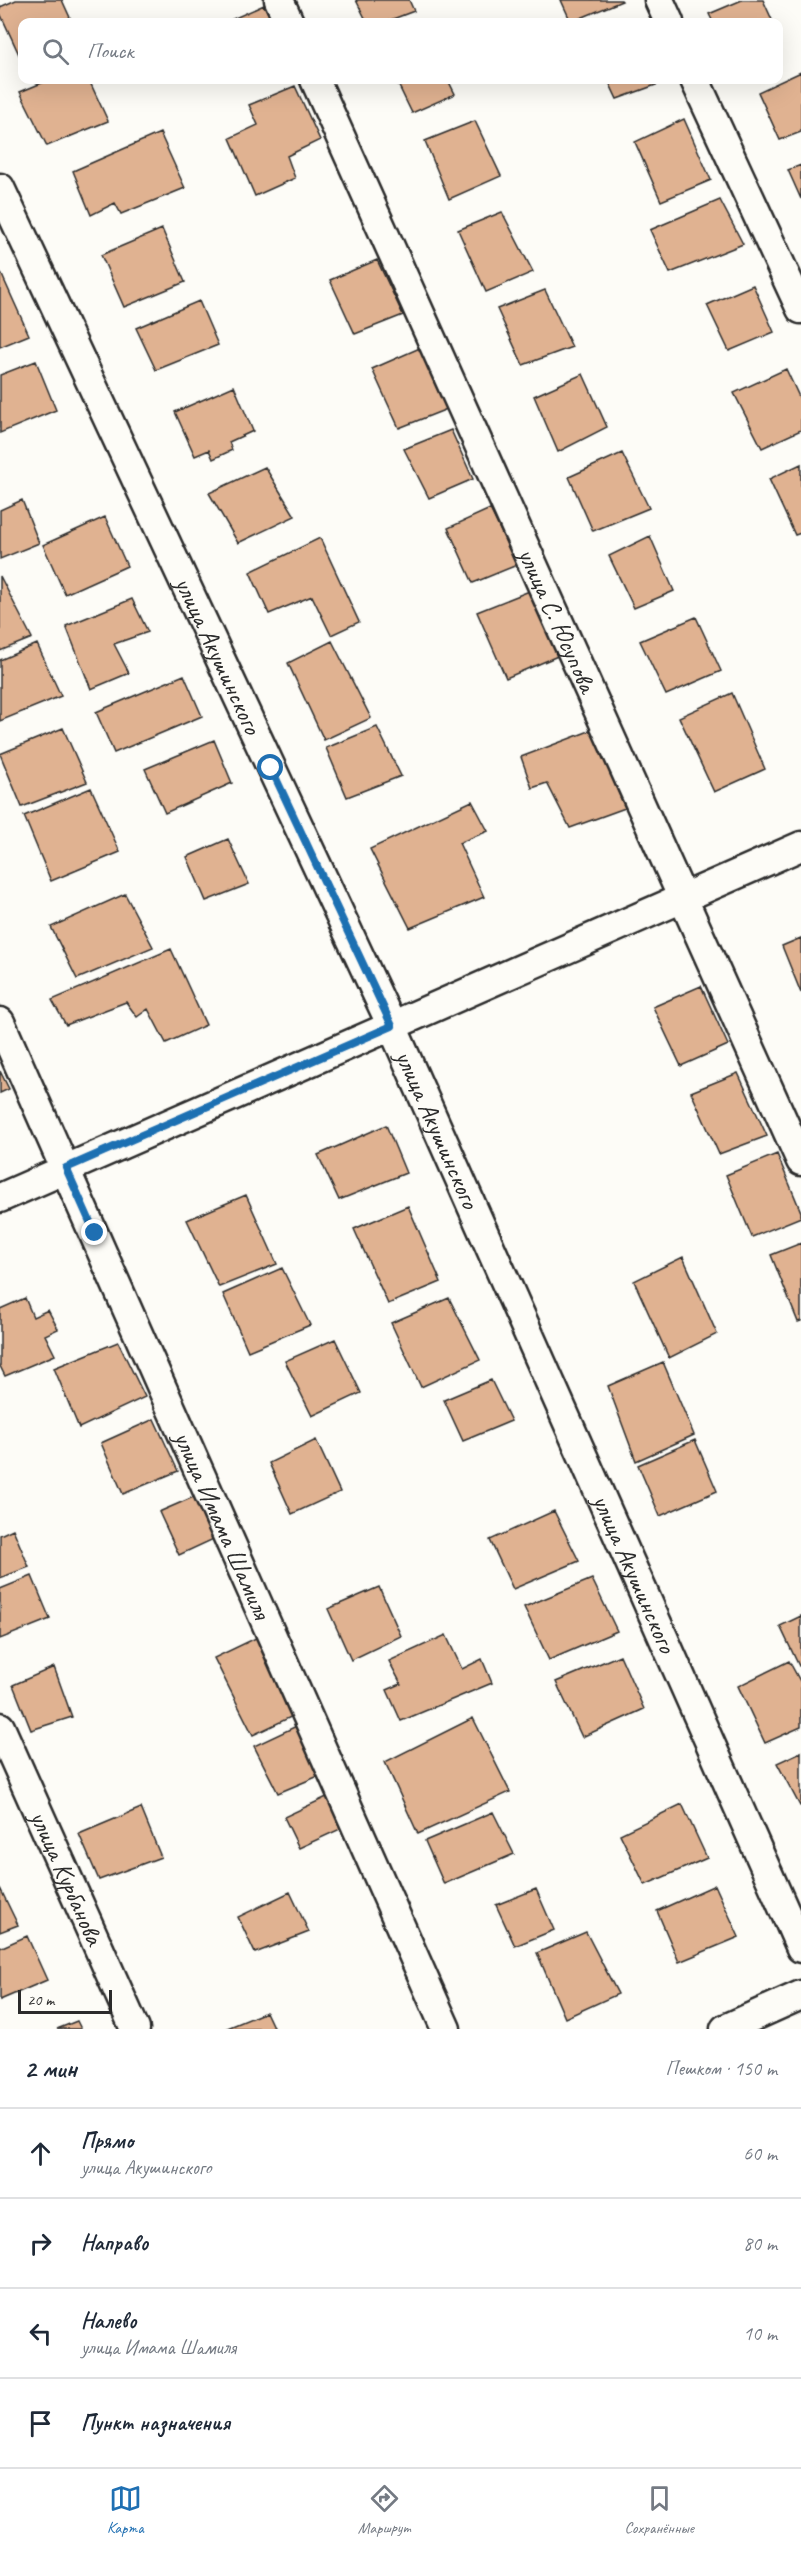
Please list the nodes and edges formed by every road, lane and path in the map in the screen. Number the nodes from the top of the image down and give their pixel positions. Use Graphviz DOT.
graph roads {
  1 [pos="279,0"];
  2 [pos="659,0"];
  3 [pos="287,18"];
  4 [pos="667,18"];
  5 [pos="317,84"];
  6 [pos="697,84"];
  7 [pos="0,188"];
  8 [pos="801,309"];
  9 [pos="801,846"];
  10 [pos="681,898"];
  11 [pos="0,1023"];
  12 [pos="392,1026"];
  13 [pos="801,1161"];
  14 [pos="66,1168"];
  15 [pos="0,1198"];
  16 [pos="0,1727"];
  17 [pos="801,1948"];
  18 [pos="801,1995"];
  19 [pos="135,2029"];
  20 [pos="446,2029"];
  21 [pos="725,2029"];
  1 -- 3 [label="street"];
  2 -- 4 [label="street"];
  5 -- 10 [label="street, улица С. Юсупова"];
  6 -- 8 [label="street"];
  7 -- 12 [label="street, улица Акушинского"];
  9 -- 10 [label="street"];
  10 -- 12 [label="street"];
  10 -- 13 [label="street, улица С. Юсупова"];
  11 -- 14 [label="street, улица Имама Шамиля"];
  12 -- 14 [label="street"];
  12 -- 17 [label="street, улица Акушинского"];
  14 -- 15 [label="street"];
  14 -- 20 [label="street, улица Имама Шамиля"];
  16 -- 19 [label="street, улица Курбанова"];
  18 -- 21 [label="street"];
}
